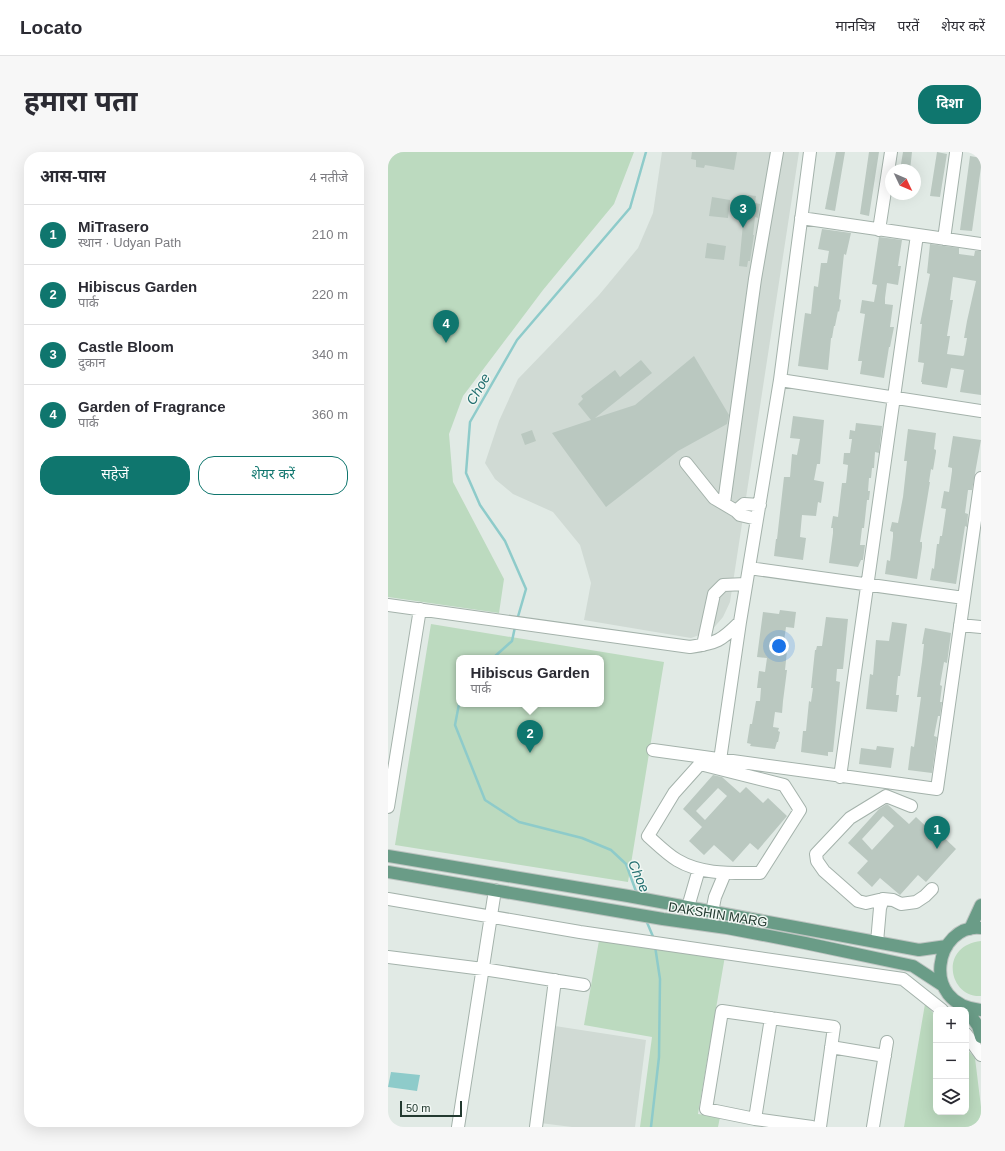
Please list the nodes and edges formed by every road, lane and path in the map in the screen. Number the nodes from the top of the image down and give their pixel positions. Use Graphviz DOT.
graph roads {
  1 [pos="777,152"];
  2 [pos="810,152"];
  3 [pos="891,152"];
  4 [pos="956,153"];
  5 [pos="801,218"];
  6 [pos="879,230"];
  7 [pos="917,235"];
  8 [pos="944,239"];
  9 [pos="981,244"];
  10 [pos="780,380"];
  11 [pos="894,399"];
  12 [pos="981,411"];
  13 [pos="686,463"];
  14 [pos="981,478"];
  15 [pos="724,503"];
  16 [pos="760,505"];
  17 [pos="736,511"];
  18 [pos="757,520"];
  19 [pos="749,568"];
  20 [pos="746,584"];
  21 [pos="867,585"];
  22 [pos="964,598"];
  23 [pos="388,605"];
  24 [pos="420,609"];
  25 [pos="740,622"];
  26 [pos="960,625"];
  27 [pos="981,627"];
  28 [pos="703,645"];
  29 [pos="653,750"];
  30 [pos="720,760"];
  31 [pos="840,777"];
  32 [pos="911,806"];
  33 [pos="388,807"];
  34 [pos="388,856"];
  35 [pos="699,869"];
  36 [pos="388,872"];
  37 [pos="725,873"];
  38 [pos="932,888"];
  39 [pos="495,890"];
  40 [pos="388,899"];
  41 [pos="883,899"];
  42 [pos="981,905"];
  43 [pos="688,907"];
  44 [pos="712,912"];
  45 [pos="491,917"];
  46 [pos="976,929"];
  47 [pos="877,942"];
  48 [pos="947,946"];
  49 [pos="388,957"];
  50 [pos="483,969"];
  51 [pos="555,980"];
  52 [pos="584,985"];
  53 [pos="942,985"];
  54 [pos="938,1007"];
  55 [pos="965,1007"];
  56 [pos="969,1008"];
  57 [pos="981,1010"];
  58 [pos="969,1013"];
  59 [pos="771,1018"];
  60 [pos="981,1037"];
  61 [pos="969,1038"];
  62 [pos="887,1042"];
  63 [pos="831,1047"];
  64 [pos="981,1055"];
  65 [pos="885,1056"];
  66 [pos="755,1119"];
  67 [pos="458,1127"];
  68 [pos="536,1127"];
  69 [pos="812,1127"];
  70 [pos="820,1127"];
  71 [pos="873,1127"];
  1 -- 15 [label="street"];
  2 -- 5 [label="street"];
  3 -- 6 [label="street"];
  4 -- 8 [label="street"];
  5 -- 6 [label="street"];
  5 -- 10 [label="street"];
  6 -- 7 [label="street"];
  7 -- 8 [label="street"];
  7 -- 11 [label="street"];
  8 -- 9 [label="street"];
  10 -- 11 [label="street"];
  10 -- 16 [label="street"];
  11 -- 12 [label="street"];
  11 -- 21 [label="street"];
  13 -- 15 [label="street"];
  14 -- 22 [label="street"];
  15 -- 17 [label="street"];
  16 -- 17 [label="street"];
  16 -- 18 [label="street"];
  17 -- 18 [label="street"];
  18 -- 19 [label="street"];
  19 -- 20 [label="street"];
  19 -- 21 [label="street"];
  20 -- 25 [label="street"];
  20 -- 28 [label="street"];
  21 -- 22 [label="street"];
  21 -- 31 [label="street"];
  22 -- 26 [label="street"];
  23 -- 24 [label="street"];
  24 -- 28 [label="street"];
  24 -- 33 [label="street"];
  25 -- 28 [label="street"];
  25 -- 30 [label="street"];
  26 -- 27 [label="street"];
  26 -- 31 [label="street"];
  29 -- 30 [label="street"];
  30 -- 31 [label="street"];
  32 -- 41 [label="street"];
  34 -- 43 [label="main road, DAKSHIN MARG"];
  35 -- 37 [label="street"];
  35 -- 37 [label="street"];
  35 -- 43 [label="street"];
  36 -- 39 [label="main road, DAKSHIN MARG"];
  37 -- 44 [label="street"];
  38 -- 41 [label="street"];
  39 -- 45 [label="street"];
  39 -- 53 [label="main road, DAKSHIN MARG"];
  40 -- 45 [label="street"];
  41 -- 47 [label="street"];
  42 -- 46 [label="main road"];
  43 -- 44 [label="main road, DAKSHIN MARG"];
  44 -- 47 [label="main road, DAKSHIN MARG"];
  45 -- 50 [label="street"];
  45 -- 54 [label="street"];
  46 -- 48 [label="main road"];
  47 -- 48 [label="main road, DAKSHIN MARG"];
  48 -- 53 [label="main road"];
  49 -- 50 [label="street"];
  50 -- 51 [label="street"];
  50 -- 67 [label="street"];
  51 -- 52 [label="street"];
  51 -- 68 [label="street"];
  53 -- 55 [label="main road, DAKSHIN MARG"];
  56 -- 57 [label="main road"];
  58 -- 60 [label="main road"];
  59 -- 63 [label="street"];
  59 -- 66 [label="street"];
  59 -- 66 [label="street"];
  61 -- 64 [label="street"];
  62 -- 65 [label="street"];
  63 -- 65 [label="street"];
  63 -- 70 [label="street"];
  65 -- 71 [label="street"];
  66 -- 69 [label="street"];
}
